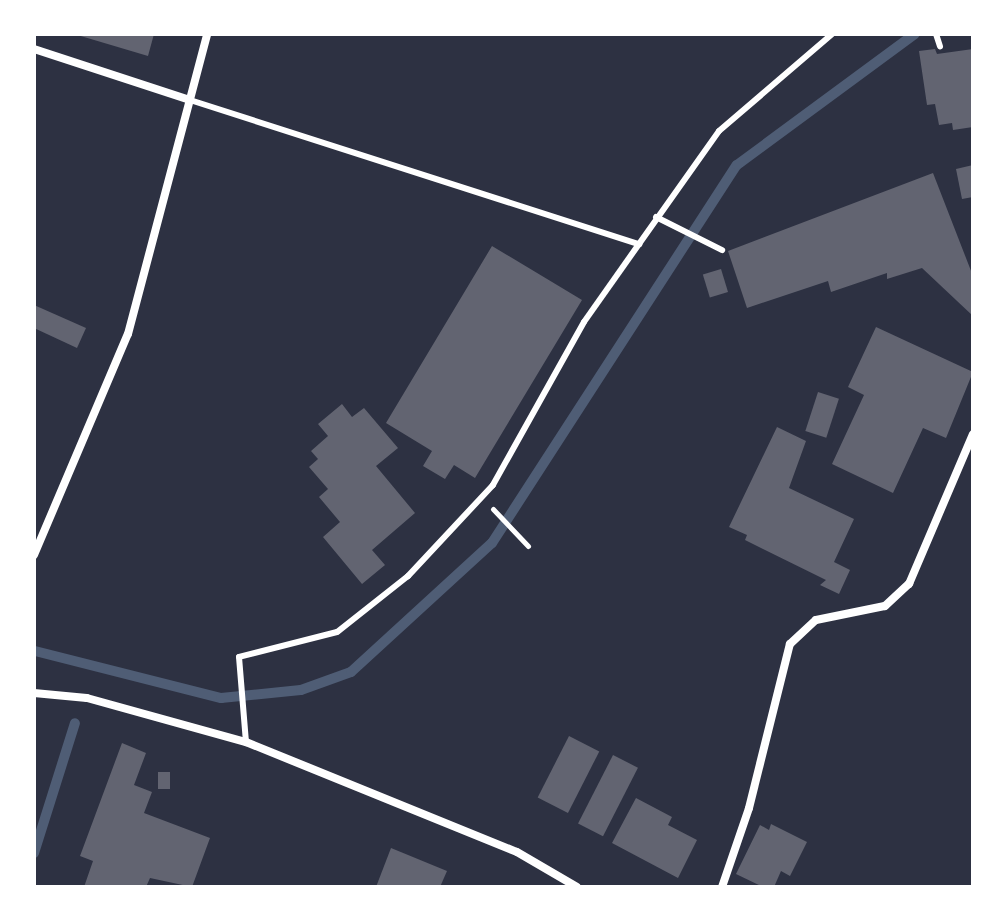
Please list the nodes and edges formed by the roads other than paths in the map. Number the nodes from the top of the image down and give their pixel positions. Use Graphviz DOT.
graph roads {
  1 [pos="207,34"];
  2 [pos="832,34"];
  3 [pos="936,34"];
  4 [pos="940,45"];
  5 [pos="34,49"];
  6 [pos="190,100"];
  7 [pos="656,217"];
  8 [pos="639,244"];
  9 [pos="722,250"];
  10 [pos="973,434"];
  11 [pos="34,555"];
  12 [pos="34,693"];
  13 [pos="246,742"];
  14 [pos="577,887"];
  15 [pos="722,887"];
  1 -- 6 [label="street"];
  2 -- 7 [label="lane"];
  3 -- 4 [label="lane"];
  5 -- 6 [label="street"];
  6 -- 8 [label="lane"];
  6 -- 11 [label="street"];
  7 -- 8 [label="lane"];
  7 -- 9 [label="lane"];
  8 -- 13 [label="lane"];
  10 -- 15 [label="street"];
  12 -- 13 [label="street"];
  13 -- 14 [label="street"];
}
